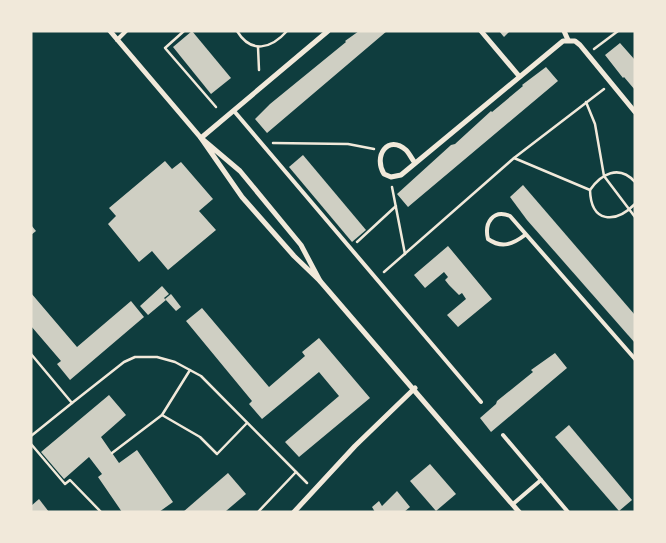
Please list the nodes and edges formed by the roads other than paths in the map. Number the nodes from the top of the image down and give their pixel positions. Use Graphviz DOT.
graph roads {
  1 [pos="110,31"];
  2 [pos="126,31"];
  3 [pos="328,31"];
  4 [pos="481,31"];
  5 [pos="564,31"];
  6 [pos="117,40"];
  7 [pos="568,40"];
  8 [pos="519,76"];
  9 [pos="234,111"];
  10 [pos="635,112"];
  11 [pos="201,138"];
  12 [pos="415,163"];
  13 [pos="526,234"];
  14 [pos="320,281"];
  15 [pos="635,359"];
  16 [pos="415,388"];
  17 [pos="481,402"];
  18 [pos="503,435"];
  19 [pos="541,480"];
  20 [pos="513,504"];
  21 [pos="294,512"];
  22 [pos="519,512"];
  23 [pos="568,512"];
  1 -- 6 [label="street"];
  2 -- 6 [label="lane"];
  3 -- 9 [label="street"];
  4 -- 8 [label="street"];
  5 -- 7 [label="street"];
  6 -- 11 [label="street"];
  7 -- 8 [label="street"];
  7 -- 10 [label="street"];
  8 -- 12 [label="street"];
  9 -- 11 [label="street"];
  9 -- 17 [label="lane"];
  11 -- 14 [label="street"];
  11 -- 14 [label="street"];
  12 -- 12 [label="street"];
  13 -- 13 [label="lane"];
  13 -- 15 [label="lane"];
  14 -- 16 [label="street"];
  16 -- 20 [label="street"];
  16 -- 21 [label="street"];
  18 -- 19 [label="lane"];
  19 -- 20 [label="lane"];
  19 -- 23 [label="lane"];
  20 -- 22 [label="street"];
}
